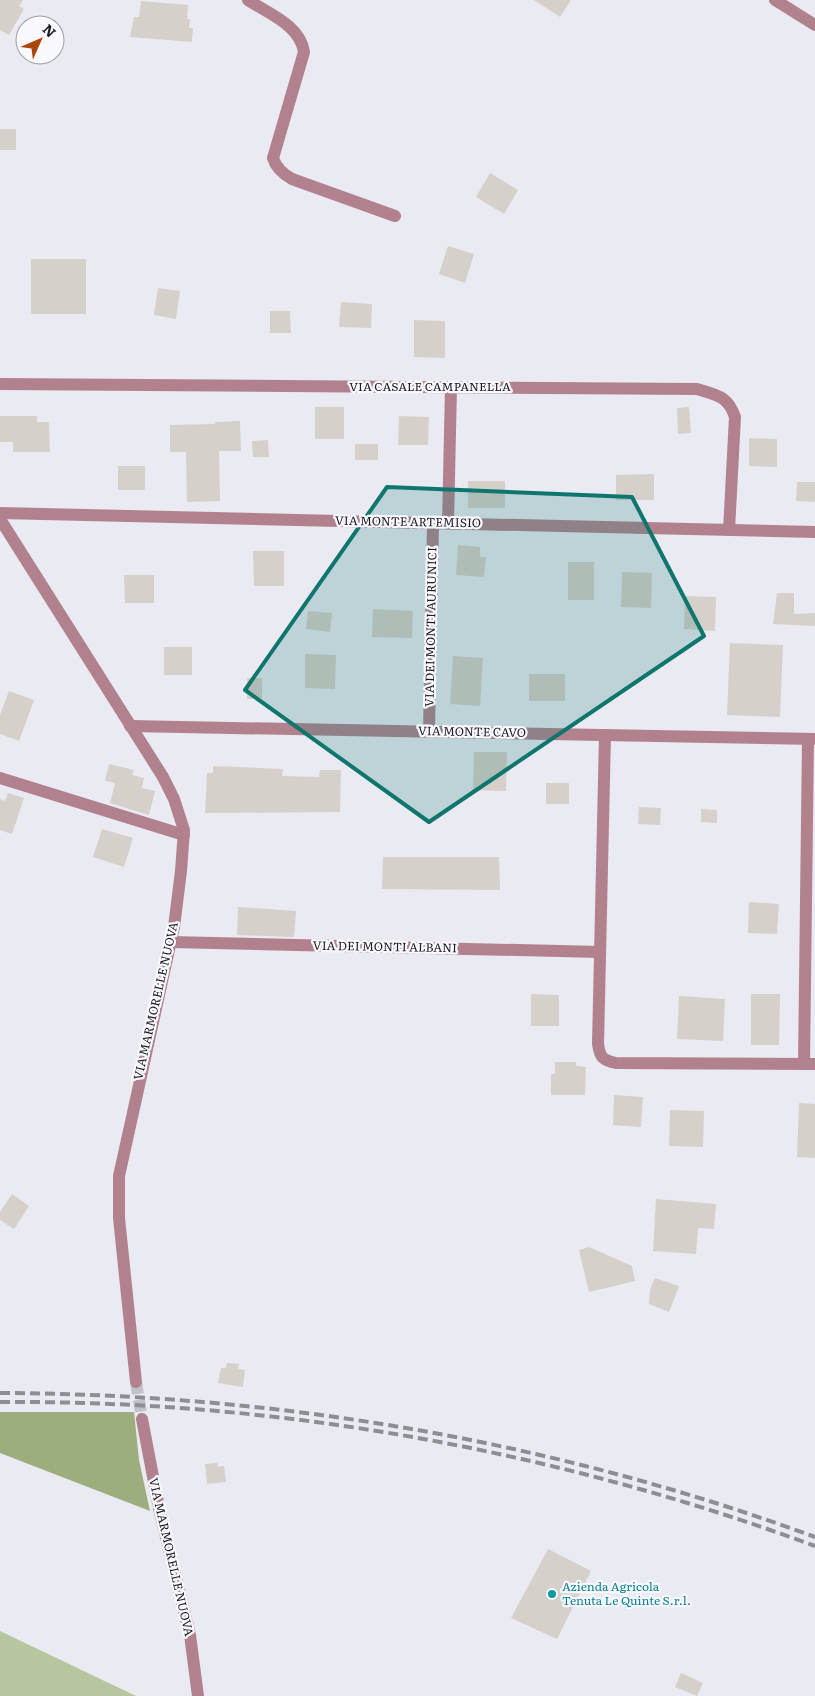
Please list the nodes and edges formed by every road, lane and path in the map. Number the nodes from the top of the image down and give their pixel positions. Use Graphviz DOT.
graph roads {
  1 [pos="248,0"];
  2 [pos="775,0"];
  3 [pos="815,25"];
  4 [pos="395,216"];
  5 [pos="0,384"];
  6 [pos="451,387"];
  7 [pos="0,514"];
  8 [pos="0,518"];
  9 [pos="433,523"];
  10 [pos="448,523"];
  11 [pos="729,530"];
  12 [pos="815,532"];
  13 [pos="130,726"];
  14 [pos="429,732"];
  15 [pos="605,735"];
  16 [pos="812,739"];
  17 [pos="0,778"];
  18 [pos="184,835"];
  19 [pos="171,942"];
  20 [pos="600,952"];
  21 [pos="810,1064"];
  22 [pos="136,1382"];
  23 [pos="142,1419"];
  24 [pos="198,1696"];
  1 -- 4 [label="street"];
  2 -- 3 [label="street"];
  5 -- 6 [label="street, VIA CASALE CAMPANELLA"];
  6 -- 10 [label="street"];
  6 -- 11 [label="street, VIA CASALE CAMPANELLA"];
  7 -- 9 [label="street, VIA MONTE ARTEMISIO"];
  8 -- 13 [label="street, VIA MARMORELLE NUOVA"];
  9 -- 10 [label="street, VIA MONTE ARTEMISIO"];
  9 -- 14 [label="street, VIA DEI MONTI AURUNICI"];
  10 -- 11 [label="street, VIA MONTE ARTEMISIO"];
  11 -- 12 [label="street, VIA MONTE ARTEMISIO"];
  13 -- 14 [label="street, VIA MONTE CAVO"];
  13 -- 18 [label="street, VIA MARMORELLE NUOVA"];
  14 -- 15 [label="street, VIA MONTE CAVO"];
  15 -- 16 [label="street, VIA MONTE CAVO"];
  15 -- 20 [label="street"];
  16 -- 21 [label="street"];
  17 -- 18 [label="street"];
  18 -- 19 [label="street, VIA MARMORELLE NUOVA"];
  19 -- 20 [label="street, VIA DEI MONTI ALBANI"];
  19 -- 22 [label="street, VIA MARMORELLE NUOVA"];
  20 -- 21 [label="street"];
  23 -- 24 [label="street, VIA MARMORELLE NUOVA"];
}
